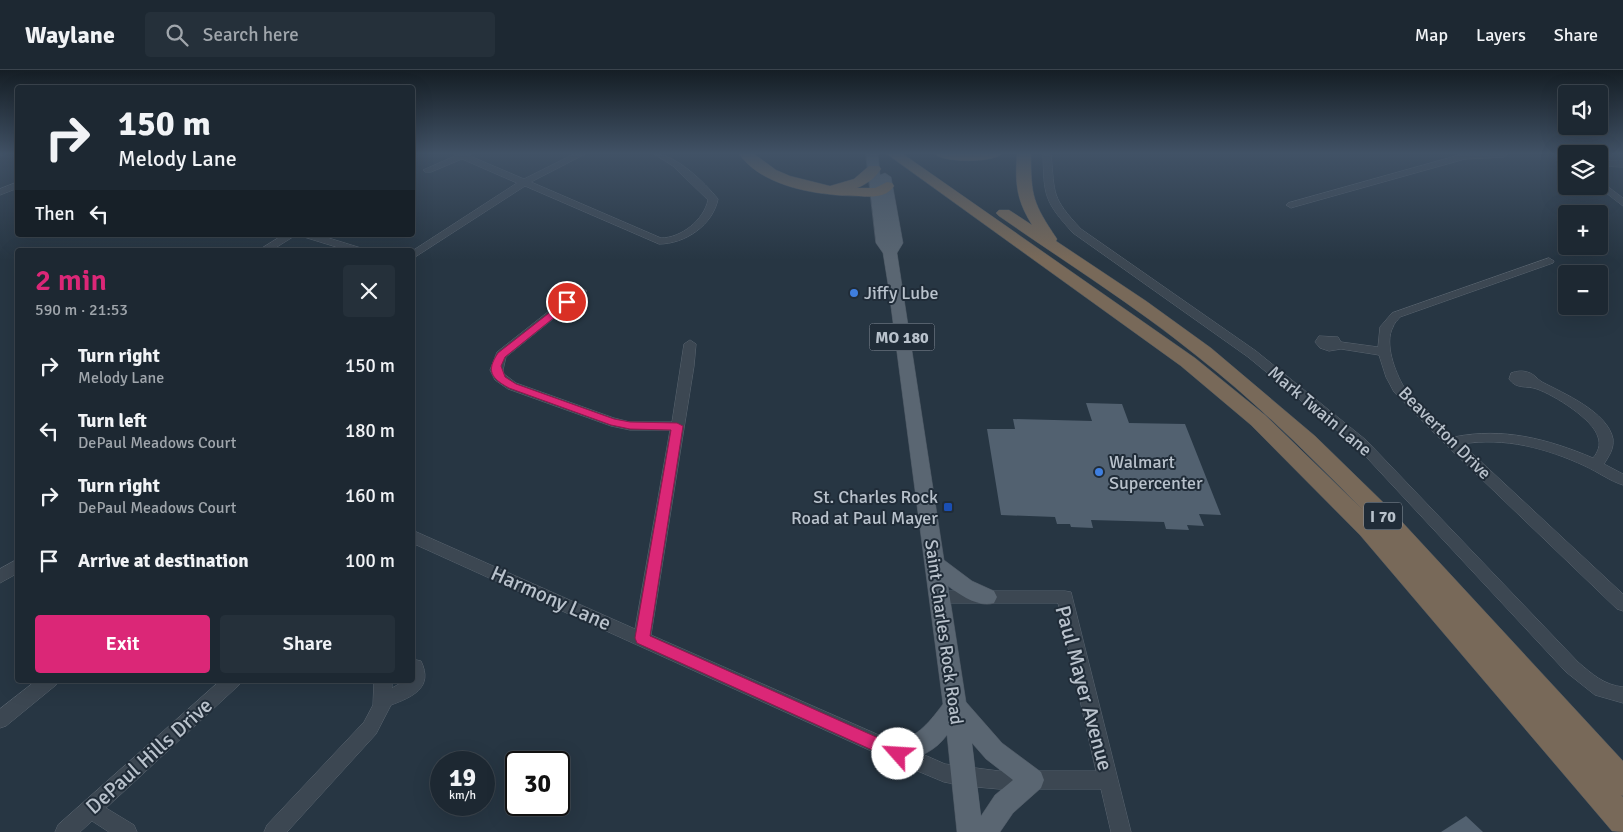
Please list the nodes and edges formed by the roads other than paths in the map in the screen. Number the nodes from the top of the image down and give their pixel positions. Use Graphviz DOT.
graph roads {
  1 [pos="515,190"];
  2 [pos="541,190"];
  3 [pos="703,190"];
  4 [pos="817,190"];
  5 [pos="843,190"];
  6 [pos="880,190"];
  7 [pos="945,190"];
  8 [pos="1022,190"];
  9 [pos="1049,190"];
  10 [pos="1346,190"];
  11 [pos="1608,190"];
  12 [pos="881,193"];
  13 [pos="990,203"];
  14 [pos="1623,203"];
  15 [pos="1291,205"];
  16 [pos="287,237"];
  17 [pos="315,237"];
  18 [pos="268,248"];
  19 [pos="350,248"];
  20 [pos="1055,248"];
  21 [pos="415,254"];
  22 [pos="1550,261"];
  23 [pos="581,291"];
  24 [pos="690,344"];
  25 [pos="1338,345"];
  26 [pos="1384,352"];
  27 [pos="1534,383"];
  28 [pos="677,426"];
  29 [pos="1451,442"];
  30 [pos="1596,464"];
  31 [pos="1623,480"];
  32 [pos="415,537"];
  33 [pos="934,563"];
  34 [pos="15,567"];
  35 [pos="0,577"];
  36 [pos="939,597"];
  37 [pos="987,597"];
  38 [pos="1623,604"];
  39 [pos="642,638"];
  40 [pos="415,666"];
  41 [pos="46,683"];
  42 [pos="230,683"];
  43 [pos="382,683"];
  44 [pos="415,683"];
  45 [pos="415,683"];
  46 [pos="1623,695"];
  47 [pos="385,699"];
  48 [pos="955,706"];
  49 [pos="0,720"];
  50 [pos="898,754"];
  51 [pos="965,777"];
  52 [pos="1032,780"];
  53 [pos="1108,780"];
  54 [pos="1623,782"];
  55 [pos="90,809"];
  56 [pos="1623,820"];
  57 [pos="65,832"];
  58 [pos="127,832"];
  59 [pos="274,832"];
  60 [pos="970,832"];
  61 [pos="985,832"];
  62 [pos="1121,832"];
  1 -- 21 [label="street"];
  2 -- 3 [label="street"];
  4 -- 5 [label="highway"];
  5 -- 12 [label="highway"];
  6 -- 12 [label="main road, Saint Charles Rock Road / MO 180"];
  7 -- 56 [label="highway, I 70"];
  8 -- 20 [label="highway"];
  9 -- 46 [label="street, Mark Twain Lane"];
  10 -- 15 [label="street"];
  11 -- 14 [label="street"];
  12 -- 33 [label="main road, Saint Charles Rock Road / MO 180"];
  13 -- 20 [label="highway, I 70"];
  16 -- 18 [label="street"];
  17 -- 19 [label="street"];
  20 -- 54 [label="highway, I 70"];
  22 -- 26 [label="street, Beaverton Drive"];
  23 -- 28 [label="street"];
  24 -- 28 [label="street"];
  25 -- 26 [label="street"];
  26 -- 29 [label="street, Beaverton Drive"];
  27 -- 30 [label="street"];
  28 -- 39 [label="street"];
  29 -- 30 [label="street"];
  29 -- 38 [label="street, Beaverton Drive"];
  30 -- 31 [label="street"];
  32 -- 39 [label="street, Harmony Lane"];
  33 -- 36 [label="main road, Saint Charles Rock Road / MO 180"];
  33 -- 37 [label="main road"];
  34 -- 35 [label="street"];
  36 -- 37 [label="street, Paul Mayer Avenue"];
  36 -- 48 [label="main road, Saint Charles Rock Road / MO 180"];
  37 -- 53 [label="street, Paul Mayer Avenue"];
  39 -- 50 [label="street, Harmony Lane"];
  40 -- 45 [label="street"];
  41 -- 49 [label="street"];
  42 -- 55 [label="street, DePaul Hills Drive"];
  43 -- 47 [label="street"];
  44 -- 47 [label="street"];
  47 -- 59 [label="street"];
  48 -- 50 [label="main road"];
  48 -- 51 [label="main road, Saint Charles Rock Road / MO 180"];
  48 -- 52 [label="main road"];
  50 -- 51 [label="street, Harmony Lane"];
  51 -- 52 [label="street, Paul Mayer Avenue"];
  51 -- 60 [label="main road, Saint Charles Rock Road / MO 180"];
  52 -- 53 [label="street, Paul Mayer Avenue"];
  52 -- 61 [label="main road"];
  53 -- 62 [label="street, Paul Mayer Avenue"];
  55 -- 57 [label="street, DePaul Hills Drive"];
  55 -- 58 [label="street"];
}
